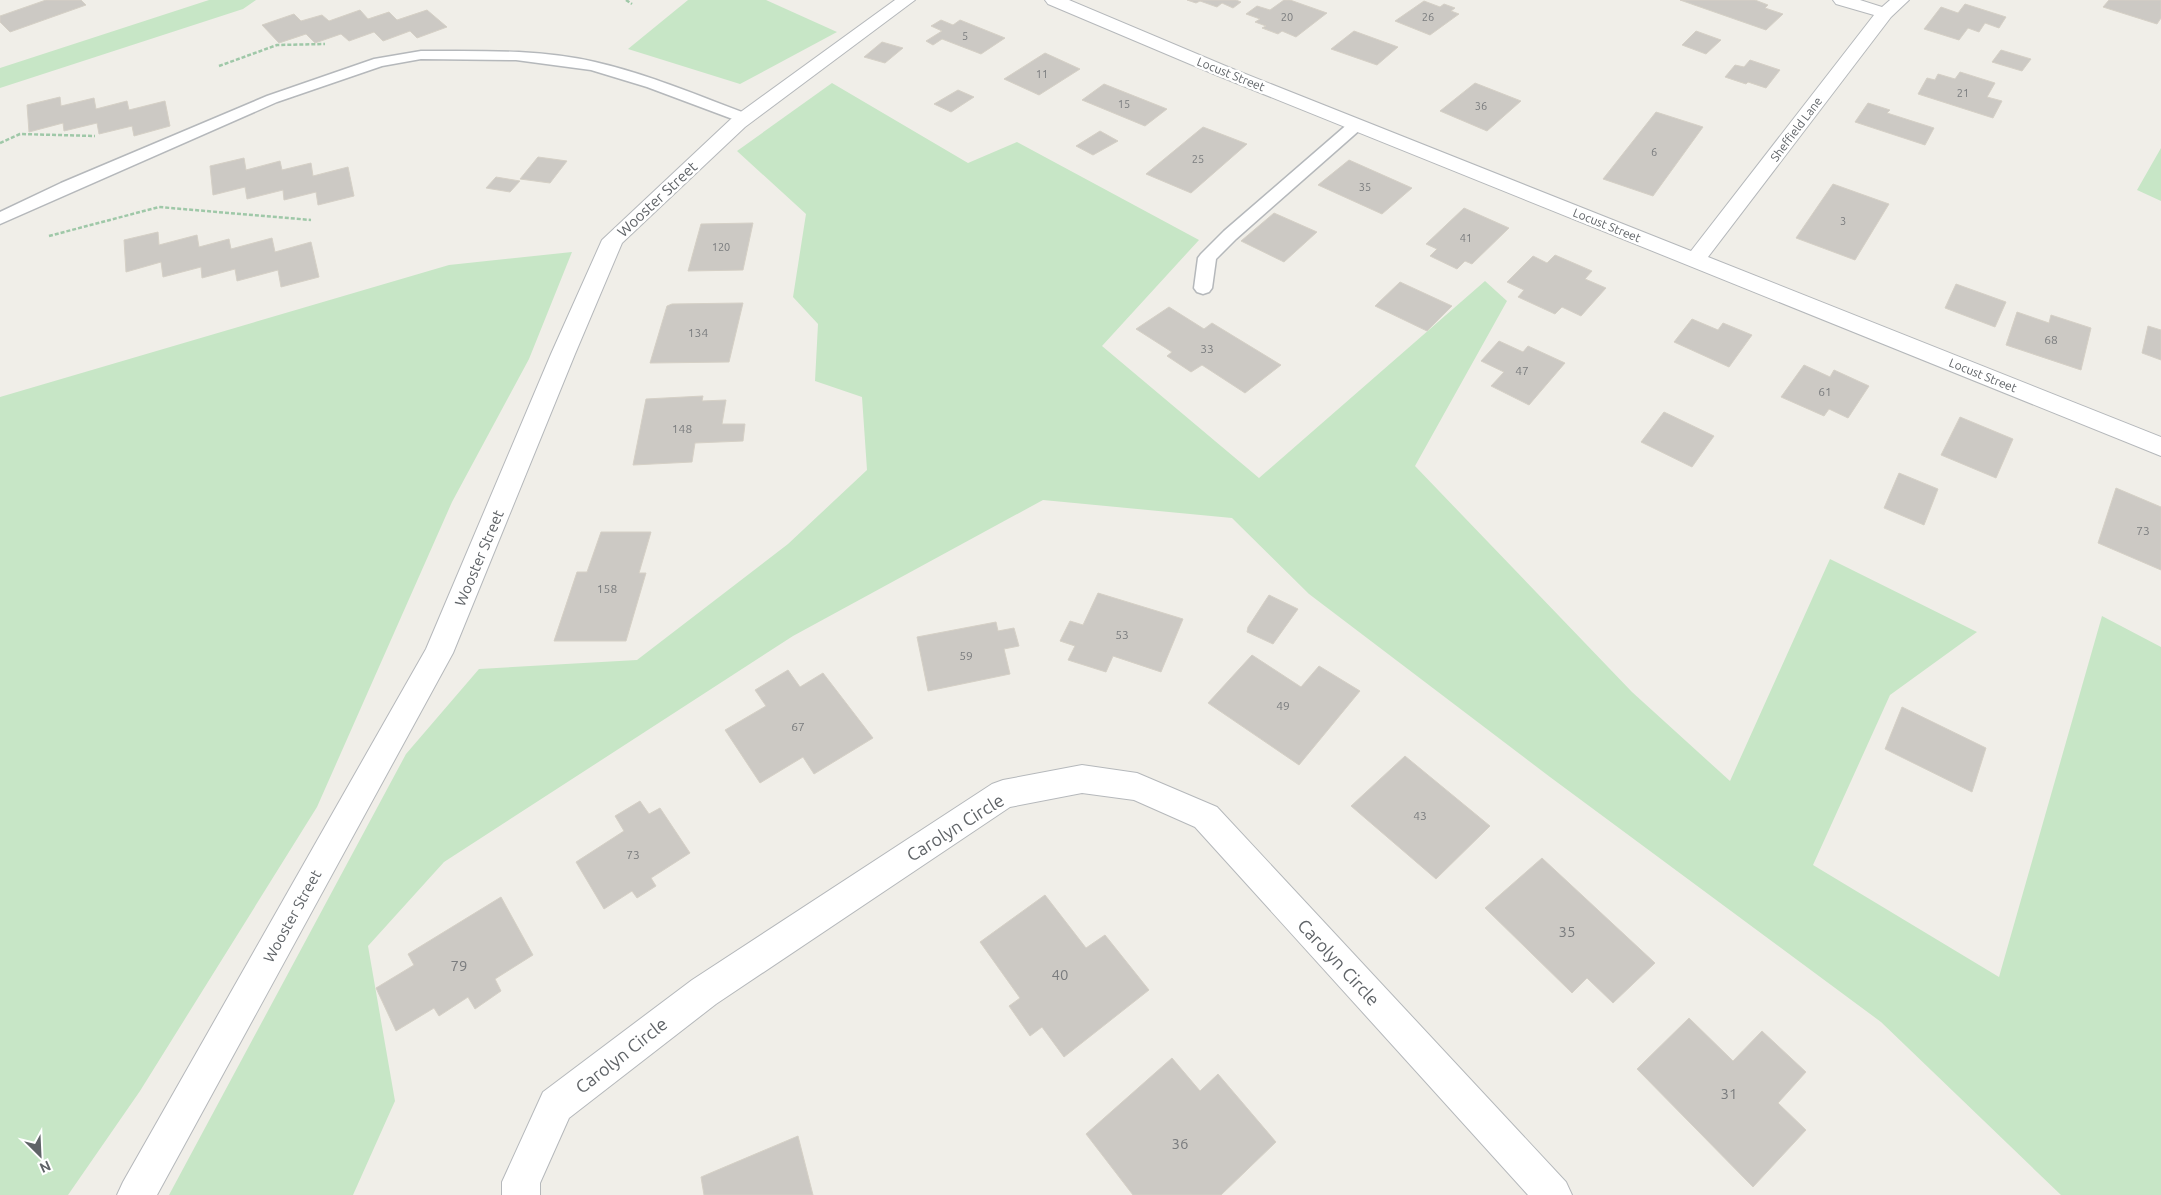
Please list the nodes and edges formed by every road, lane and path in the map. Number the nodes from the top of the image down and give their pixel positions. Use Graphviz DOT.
graph roads {
  1 [pos="626,0"];
  2 [pos="906,0"];
  3 [pos="1054,0"];
  4 [pos="1842,0"];
  5 [pos="1900,0"];
  6 [pos="632,4"];
  7 [pos="1885,13"];
  8 [pos="744,118"];
  9 [pos="1356,125"];
  10 [pos="0,143"];
  11 [pos="138,157"];
  12 [pos="0,219"];
  13 [pos="312,220"];
  14 [pos="47,237"];
  15 [pos="1696,260"];
  16 [pos="1203,288"];
  17 [pos="2161,447"];
  18 [pos="521,1189"];
  19 [pos="136,1195"];
  20 [pos="1553,1195"];
  1 -- 6 [label="path"];
  2 -- 8 [label="street, Wooster Street"];
  3 -- 9 [label="street, Locust Street"];
  4 -- 7 [label="street"];
  5 -- 7 [label="street, Sheffield Lane"];
  7 -- 15 [label="street, Sheffield Lane"];
  8 -- 11 [label="lane"];
  8 -- 19 [label="street, Wooster Street"];
  9 -- 15 [label="street, Locust Street"];
  9 -- 16 [label="lane"];
  10 -- 11 [label="path"];
  11 -- 12 [label="lane"];
  13 -- 14 [label="path"];
  15 -- 17 [label="street, Locust Street"];
  18 -- 20 [label="street, Carolyn Circle"];
}
